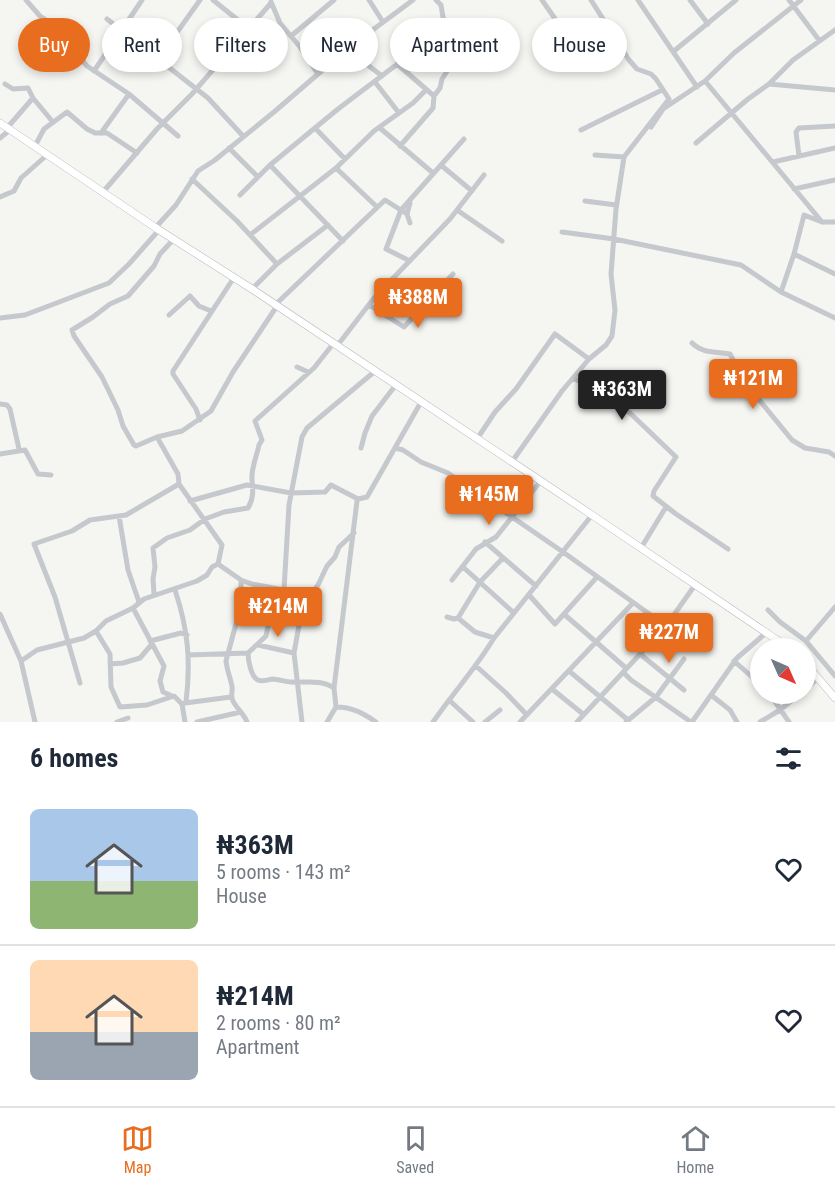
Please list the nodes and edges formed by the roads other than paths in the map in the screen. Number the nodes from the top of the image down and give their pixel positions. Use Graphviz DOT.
graph roads {
  1 [pos="26,0"];
  2 [pos="141,0"];
  3 [pos="200,0"];
  4 [pos="213,0"];
  5 [pos="334,0"];
  6 [pos="369,0"];
  7 [pos="412,0"];
  8 [pos="436,0"];
  9 [pos="542,0"];
  10 [pos="591,0"];
  11 [pos="638,0"];
  12 [pos="690,0"];
  13 [pos="736,0"];
  14 [pos="789,0"];
  15 [pos="801,0"];
  16 [pos="271,2"];
  17 [pos="792,7"];
  18 [pos="131,18"];
  19 [pos="236,18"];
  20 [pos="257,18"];
  21 [pos="444,18"];
  22 [pos="554,18"];
  23 [pos="383,22"];
  24 [pos="708,24"];
  25 [pos="182,25"];
  26 [pos="378,26"];
  27 [pos="835,30"];
  28 [pos="291,36"];
  29 [pos="819,40"];
  30 [pos="674,51"];
  31 [pos="102,60"];
  32 [pos="390,70"];
  33 [pos="94,71"];
  34 [pos="175,72"];
  35 [pos="210,72"];
  36 [pos="320,72"];
  37 [pos="377,72"];
  38 [pos="406,72"];
  39 [pos="446,72"];
  40 [pos="318,74"];
  41 [pos="382,76"];
  42 [pos="705,81"];
  43 [pos="375,82"];
  44 [pos="5,84"];
  45 [pos="769,84"];
  46 [pos="697,87"];
  47 [pos="195,88"];
  48 [pos="426,90"];
  49 [pos="662,90"];
  50 [pos="835,90"];
  51 [pos="129,94"];
  52 [pos="434,96"];
  53 [pos="33,99"];
  54 [pos="669,99"];
  55 [pos="399,113"];
  56 [pos="731,114"];
  57 [pos="52,121"];
  58 [pos="164,123"];
  59 [pos="835,126"];
  60 [pos="6,127"];
  61 [pos="315,128"];
  62 [pos="380,128"];
  63 [pos="581,129"];
  64 [pos="101,133"];
  65 [pos="178,136"];
  66 [pos="243,136"];
  67 [pos="0,138"];
  68 [pos="464,139"];
  69 [pos="696,143"];
  70 [pos="35,146"];
  71 [pos="400,146"];
  72 [pos="230,148"];
  73 [pos="835,148"];
  74 [pos="137,153"];
  75 [pos="47,155"];
  76 [pos="595,155"];
  77 [pos="799,156"];
  78 [pos="624,157"];
  79 [pos="345,159"];
  80 [pos="773,162"];
  81 [pos="270,165"];
  82 [pos="442,166"];
  83 [pos="336,168"];
  84 [pos="433,173"];
  85 [pos="484,175"];
  86 [pos="258,177"];
  87 [pos="192,179"];
  88 [pos="835,180"];
  89 [pos="794,189"];
  90 [pos="472,191"];
  91 [pos="103,192"];
  92 [pos="240,195"];
  93 [pos="301,196"];
  94 [pos="0,197"];
  95 [pos="410,201"];
  96 [pos="585,201"];
  97 [pos="616,205"];
  98 [pos="377,207"];
  99 [pos="401,210"];
  100 [pos="457,210"];
  101 [pos="407,214"];
  102 [pos="822,222"];
  103 [pos="835,222"];
  104 [pos="410,223"];
  105 [pos="328,225"];
  106 [pos="157,229"];
  107 [pos="562,232"];
  108 [pos="250,235"];
  109 [pos="614,239"];
  110 [pos="173,240"];
  111 [pos="343,240"];
  112 [pos="502,241"];
  113 [pos="794,254"];
  114 [pos="410,261"];
  115 [pos="277,264"];
  116 [pos="453,274"];
  117 [pos="835,274"];
  118 [pos="233,279"];
  119 [pos="252,289"];
  120 [pos="781,292"];
  121 [pos="276,305"];
  122 [pos="369,305"];
  123 [pos="211,311"];
  124 [pos="169,315"];
  125 [pos="0,318"];
  126 [pos="835,318"];
  127 [pos="692,343"];
  128 [pos="335,345"];
  129 [pos="590,359"];
  130 [pos="297,367"];
  131 [pos="308,372"];
  132 [pos="374,372"];
  133 [pos="573,378"];
  134 [pos="395,386"];
  135 [pos="421,402"];
  136 [pos="0,404"];
  137 [pos="200,420"];
  138 [pos="157,437"];
  139 [pos="477,439"];
  140 [pos="361,448"];
  141 [pos="395,448"];
  142 [pos="19,449"];
  143 [pos="0,454"];
  144 [pos="835,456"];
  145 [pos="511,463"];
  146 [pos="51,475"];
  147 [pos="540,482"];
  148 [pos="179,484"];
  149 [pos="255,486"];
  150 [pos="291,493"];
  151 [pos="358,499"];
  152 [pos="190,501"];
  153 [pos="666,507"];
  154 [pos="592,515"];
  155 [pos="119,516"];
  156 [pos="513,517"];
  157 [pos="205,519"];
  158 [pos="354,533"];
  159 [pos="485,542"];
  160 [pos="641,548"];
  161 [pos="728,549"];
  162 [pos="563,552"];
  163 [pos="503,558"];
  164 [pos="218,564"];
  165 [pos="462,567"];
  166 [pos="597,577"];
  167 [pos="241,580"];
  168 [pos="452,580"];
  169 [pos="480,582"];
  170 [pos="695,585"];
  171 [pos="536,586"];
  172 [pos="275,589"];
  173 [pos="174,590"];
  174 [pos="284,590"];
  175 [pos="154,594"];
  176 [pos="529,595"];
  177 [pos="306,601"];
  178 [pos="139,602"];
  179 [pos="633,603"];
  180 [pos="835,607"];
  181 [pos="133,608"];
  182 [pos="768,610"];
  183 [pos="514,613"];
  184 [pos="0,615"];
  185 [pos="565,615"];
  186 [pos="447,616"];
  187 [pos="458,618"];
  188 [pos="666,626"];
  189 [pos="96,631"];
  190 [pos="767,632"];
  191 [pos="187,634"];
  192 [pos="494,638"];
  193 [pos="775,638"];
  194 [pos="802,638"];
  195 [pos="809,638"];
  196 [pos="596,641"];
  197 [pos="69,643"];
  198 [pos="151,643"];
  199 [pos="258,645"];
  200 [pos="229,653"];
  201 [pos="248,653"];
  202 [pos="294,653"];
  203 [pos="816,653"];
  204 [pos="640,654"];
  205 [pos="188,655"];
  206 [pos="684,659"];
  207 [pos="21,661"];
  208 [pos="734,661"];
  209 [pos="110,664"];
  210 [pos="476,666"];
  211 [pos="569,671"];
  212 [pos="625,671"];
  213 [pos="750,675"];
  214 [pos="816,676"];
  215 [pos="835,676"];
  216 [pos="818,678"];
  217 [pos="669,679"];
  218 [pos="297,681"];
  219 [pos="80,683"];
  220 [pos="334,688"];
  221 [pos="552,689"];
  222 [pos="684,690"];
  223 [pos="171,695"];
  224 [pos="711,695"];
  225 [pos="231,697"];
  226 [pos="600,697"];
  227 [pos="656,697"];
  228 [pos="835,698"];
  229 [pos="449,700"];
  230 [pos="184,703"];
  231 [pos="776,704"];
  232 [pos="787,704"];
  233 [pos="336,707"];
  234 [pos="500,710"];
  235 [pos="780,710"];
  236 [pos="241,712"];
  237 [pos="583,714"];
  238 [pos="527,715"];
  239 [pos="128,718"];
  240 [pos="627,721"];
  241 [pos="35,722"];
  242 [pos="117,722"];
  243 [pos="185,722"];
  244 [pos="197,722"];
  245 [pos="247,722"];
  246 [pos="302,722"];
  247 [pos="327,722"];
  248 [pos="376,722"];
  249 [pos="433,722"];
  250 [pos="473,722"];
  251 [pos="485,722"];
  252 [pos="520,722"];
  253 [pos="577,722"];
  254 [pos="691,722"];
  255 [pos="737,722"];
  256 [pos="760,722"];
  257 [pos="789,722"];
  1 -- 33 [label="street"];
  2 -- 18 [label="street"];
  3 -- 25 [label="street"];
  4 -- 19 [label="street"];
  5 -- 28 [label="street"];
  6 -- 23 [label="street"];
  7 -- 23 [label="street"];
  8 -- 21 [label="street"];
  9 -- 22 [label="street"];
  10 -- 49 [label="street"];
  11 -- 30 [label="street"];
  12 -- 24 [label="street"];
  13 -- 24 [label="street"];
  14 -- 17 [label="street"];
  15 -- 17 [label="street"];
  16 -- 20 [label="street"];
  16 -- 28 [label="street"];
  17 -- 29 [label="street"];
  17 -- 42 [label="street"];
  23 -- 26 [label="street"];
  24 -- 30 [label="street"];
  27 -- 29 [label="street"];
  28 -- 40 [label="street"];
  29 -- 45 [label="street"];
  30 -- 46 [label="street"];
  31 -- 33 [label="street"];
  32 -- 41 [label="street"];
  33 -- 51 [label="street"];
  34 -- 47 [label="street"];
  35 -- 47 [label="street"];
  36 -- 40 [label="street"];
  37 -- 41 [label="street"];
  38 -- 48 [label="street"];
  39 -- 52 [label="street"];
  40 -- 66 [label="street"];
  41 -- 43 [label="street"];
  42 -- 46 [label="street"];
  42 -- 56 [label="street"];
  43 -- 55 [label="street"];
  43 -- 61 [label="street"];
  44 -- 53 [label="street"];
  45 -- 50 [label="street"];
  45 -- 56 [label="street"];
  46 -- 54 [label="street"];
  47 -- 58 [label="street"];
  47 -- 66 [label="street"];
  48 -- 52 [label="street"];
  48 -- 55 [label="street"];
  49 -- 54 [label="street"];
  49 -- 63 [label="street"];
  51 -- 58 [label="street"];
  51 -- 64 [label="street"];
  52 -- 71 [label="street"];
  53 -- 57 [label="street"];
  53 -- 60 [label="street"];
  54 -- 78 [label="street"];
  55 -- 62 [label="street"];
  56 -- 69 [label="street"];
  56 -- 80 [label="street"];
  57 -- 64 [label="street"];
  57 -- 70 [label="street"];
  58 -- 65 [label="street"];
  58 -- 74 [label="street"];
  59 -- 77 [label="street"];
  60 -- 67 [label="street"];
  60 -- 70 [label="main road"];
  61 -- 79 [label="street"];
  61 -- 81 [label="street"];
  62 -- 71 [label="street"];
  62 -- 79 [label="street"];
  64 -- 74 [label="street"];
  66 -- 72 [label="street"];
  68 -- 82 [label="street"];
  70 -- 75 [label="main road"];
  71 -- 84 [label="street"];
  72 -- 86 [label="street"];
  72 -- 87 [label="street"];
  73 -- 77 [label="street"];
  74 -- 91 [label="street"];
  75 -- 91 [label="main road"];
  75 -- 94 [label="street"];
  76 -- 78 [label="street"];
  77 -- 80 [label="street"];
  78 -- 97 [label="street"];
  79 -- 83 [label="street"];
  80 -- 89 [label="street"];
  81 -- 86 [label="street"];
  81 -- 93 [label="street"];
  82 -- 84 [label="street"];
  82 -- 90 [label="street"];
  83 -- 93 [label="street"];
  83 -- 98 [label="street"];
  84 -- 95 [label="street"];
  85 -- 90 [label="street"];
  86 -- 92 [label="street"];
  87 -- 106 [label="street"];
  87 -- 108 [label="street"];
  88 -- 89 [label="street"];
  89 -- 102 [label="street"];
  90 -- 100 [label="street"];
  91 -- 106 [label="main road"];
  93 -- 105 [label="street"];
  93 -- 108 [label="street"];
  95 -- 99 [label="street"];
  95 -- 101 [label="street"];
  96 -- 97 [label="street"];
  97 -- 109 [label="street"];
  98 -- 99 [label="street"];
  98 -- 111 [label="street"];
  99 -- 101 [label="street"];
  99 -- 114 [label="street"];
  100 -- 112 [label="street"];
  100 -- 114 [label="street"];
  101 -- 104 [label="street"];
  102 -- 103 [label="street"];
  102 -- 113 [label="street"];
  105 -- 111 [label="street"];
  105 -- 115 [label="street"];
  106 -- 110 [label="main road"];
  106 -- 125 [label="street"];
  107 -- 109 [label="street"];
  108 -- 115 [label="street"];
  109 -- 120 [label="street"];
  109 -- 129 [label="street"];
  110 -- 118 [label="main road"];
  110 -- 138 [label="street"];
  111 -- 121 [label="street"];
  113 -- 117 [label="street"];
  113 -- 120 [label="street"];
  114 -- 122 [label="street"];
  115 -- 119 [label="street"];
  116 -- 122 [label="street"];
  118 -- 119 [label="main road"];
  118 -- 123 [label="street"];
  119 -- 121 [label="main road"];
  120 -- 126 [label="street"];
  121 -- 128 [label="main road"];
  121 -- 137 [label="street"];
  122 -- 128 [label="street"];
  123 -- 124 [label="street"];
  123 -- 137 [label="street"];
  127 -- 144 [label="street"];
  128 -- 131 [label="street"];
  128 -- 132 [label="main road"];
  129 -- 133 [label="street"];
  129 -- 139 [label="street"];
  130 -- 131 [label="street"];
  131 -- 149 [label="street"];
  132 -- 134 [label="main road"];
  132 -- 150 [label="street"];
  133 -- 145 [label="street"];
  133 -- 153 [label="street"];
  134 -- 135 [label="main road"];
  134 -- 140 [label="street"];
  135 -- 139 [label="main road"];
  135 -- 141 [label="street"];
  136 -- 142 [label="street"];
  137 -- 138 [label="street"];
  138 -- 148 [label="street"];
  139 -- 145 [label="main road"];
  141 -- 151 [label="street"];
  141 -- 156 [label="street"];
  142 -- 143 [label="street"];
  142 -- 146 [label="street"];
  145 -- 147 [label="main road"];
  147 -- 154 [label="main road"];
  147 -- 156 [label="street"];
  148 -- 152 [label="street"];
  148 -- 155 [label="street"];
  149 -- 150 [label="street"];
  149 -- 152 [label="street"];
  149 -- 157 [label="street"];
  150 -- 151 [label="street"];
  150 -- 174 [label="street"];
  151 -- 158 [label="street"];
  152 -- 157 [label="street"];
  153 -- 160 [label="street"];
  153 -- 161 [label="street"];
  154 -- 160 [label="main road"];
  154 -- 162 [label="street"];
  155 -- 178 [label="street"];
  155 -- 197 [label="street"];
  156 -- 159 [label="street"];
  156 -- 162 [label="street"];
  157 -- 164 [label="street"];
  157 -- 175 [label="street"];
  158 -- 177 [label="street"];
  158 -- 220 [label="street"];
  159 -- 163 [label="street"];
  159 -- 165 [label="street"];
  160 -- 170 [label="main road"];
  162 -- 166 [label="street"];
  162 -- 171 [label="street"];
  163 -- 169 [label="street"];
  163 -- 171 [label="street"];
  164 -- 167 [label="street"];
  164 -- 173 [label="street"];
  165 -- 168 [label="street"];
  165 -- 169 [label="street"];
  166 -- 179 [label="street"];
  166 -- 185 [label="street"];
  167 -- 172 [label="street"];
  167 -- 200 [label="street"];
  169 -- 183 [label="street"];
  169 -- 187 [label="street"];
  170 -- 188 [label="street"];
  170 -- 190 [label="main road"];
  171 -- 176 [label="street"];
  172 -- 174 [label="street"];
  172 -- 199 [label="street"];
  173 -- 175 [label="street"];
  173 -- 191 [label="street"];
  174 -- 177 [label="street"];
  175 -- 178 [label="street"];
  176 -- 183 [label="street"];
  176 -- 185 [label="street"];
  177 -- 202 [label="street"];
  178 -- 181 [label="street"];
  179 -- 188 [label="street"];
  179 -- 196 [label="street"];
  180 -- 195 [label="street"];
  181 -- 189 [label="street"];
  181 -- 198 [label="street"];
  182 -- 194 [label="street"];
  183 -- 192 [label="street"];
  184 -- 207 [label="street"];
  185 -- 196 [label="street"];
  186 -- 187 [label="street"];
  187 -- 192 [label="street"];
  188 -- 204 [label="street"];
  189 -- 197 [label="street"];
  189 -- 209 [label="street"];
  190 -- 193 [label="main road"];
  190 -- 208 [label="street"];
  191 -- 198 [label="street"];
  191 -- 205 [label="street"];
  192 -- 210 [label="street"];
  196 -- 211 [label="street"];
  196 -- 212 [label="street"];
  197 -- 207 [label="street"];
  197 -- 219 [label="street"];
  198 -- 209 [label="street"];
  198 -- 223 [label="street"];
  199 -- 201 [label="street"];
  199 -- 202 [label="street"];
  200 -- 201 [label="street"];
  200 -- 205 [label="street"];
  200 -- 225 [label="street"];
  201 -- 218 [label="street"];
  202 -- 218 [label="street"];
  203 -- 215 [label="street"];
  204 -- 212 [label="street"];
  204 -- 217 [label="street"];
  205 -- 230 [label="street"];
  206 -- 217 [label="street"];
  207 -- 241 [label="street"];
  208 -- 213 [label="street"];
  208 -- 224 [label="street"];
  209 -- 223 [label="street"];
  210 -- 229 [label="street"];
  210 -- 238 [label="street"];
  211 -- 221 [label="street"];
  211 -- 226 [label="street"];
  212 -- 226 [label="street"];
  212 -- 227 [label="street"];
  214 -- 216 [label="main road"];
  216 -- 228 [label="main road"];
  217 -- 222 [label="street"];
  217 -- 227 [label="street"];
  218 -- 220 [label="street"];
  218 -- 246 [label="street"];
  220 -- 233 [label="street"];
  221 -- 237 [label="street"];
  221 -- 238 [label="street"];
  223 -- 230 [label="street"];
  224 -- 254 [label="street"];
  224 -- 255 [label="street"];
  225 -- 230 [label="street"];
  225 -- 236 [label="street"];
  226 -- 237 [label="street"];
  226 -- 240 [label="street"];
  227 -- 240 [label="street"];
  227 -- 254 [label="street"];
  229 -- 249 [label="street"];
  229 -- 250 [label="street"];
  230 -- 243 [label="street"];
  231 -- 235 [label="street"];
  232 -- 235 [label="street"];
  233 -- 247 [label="street"];
  233 -- 248 [label="street"];
  234 -- 251 [label="street"];
  235 -- 256 [label="street"];
  235 -- 257 [label="street"];
  236 -- 244 [label="street"];
  236 -- 245 [label="street"];
  237 -- 253 [label="street"];
  238 -- 252 [label="street"];
  239 -- 242 [label="street"];
}
